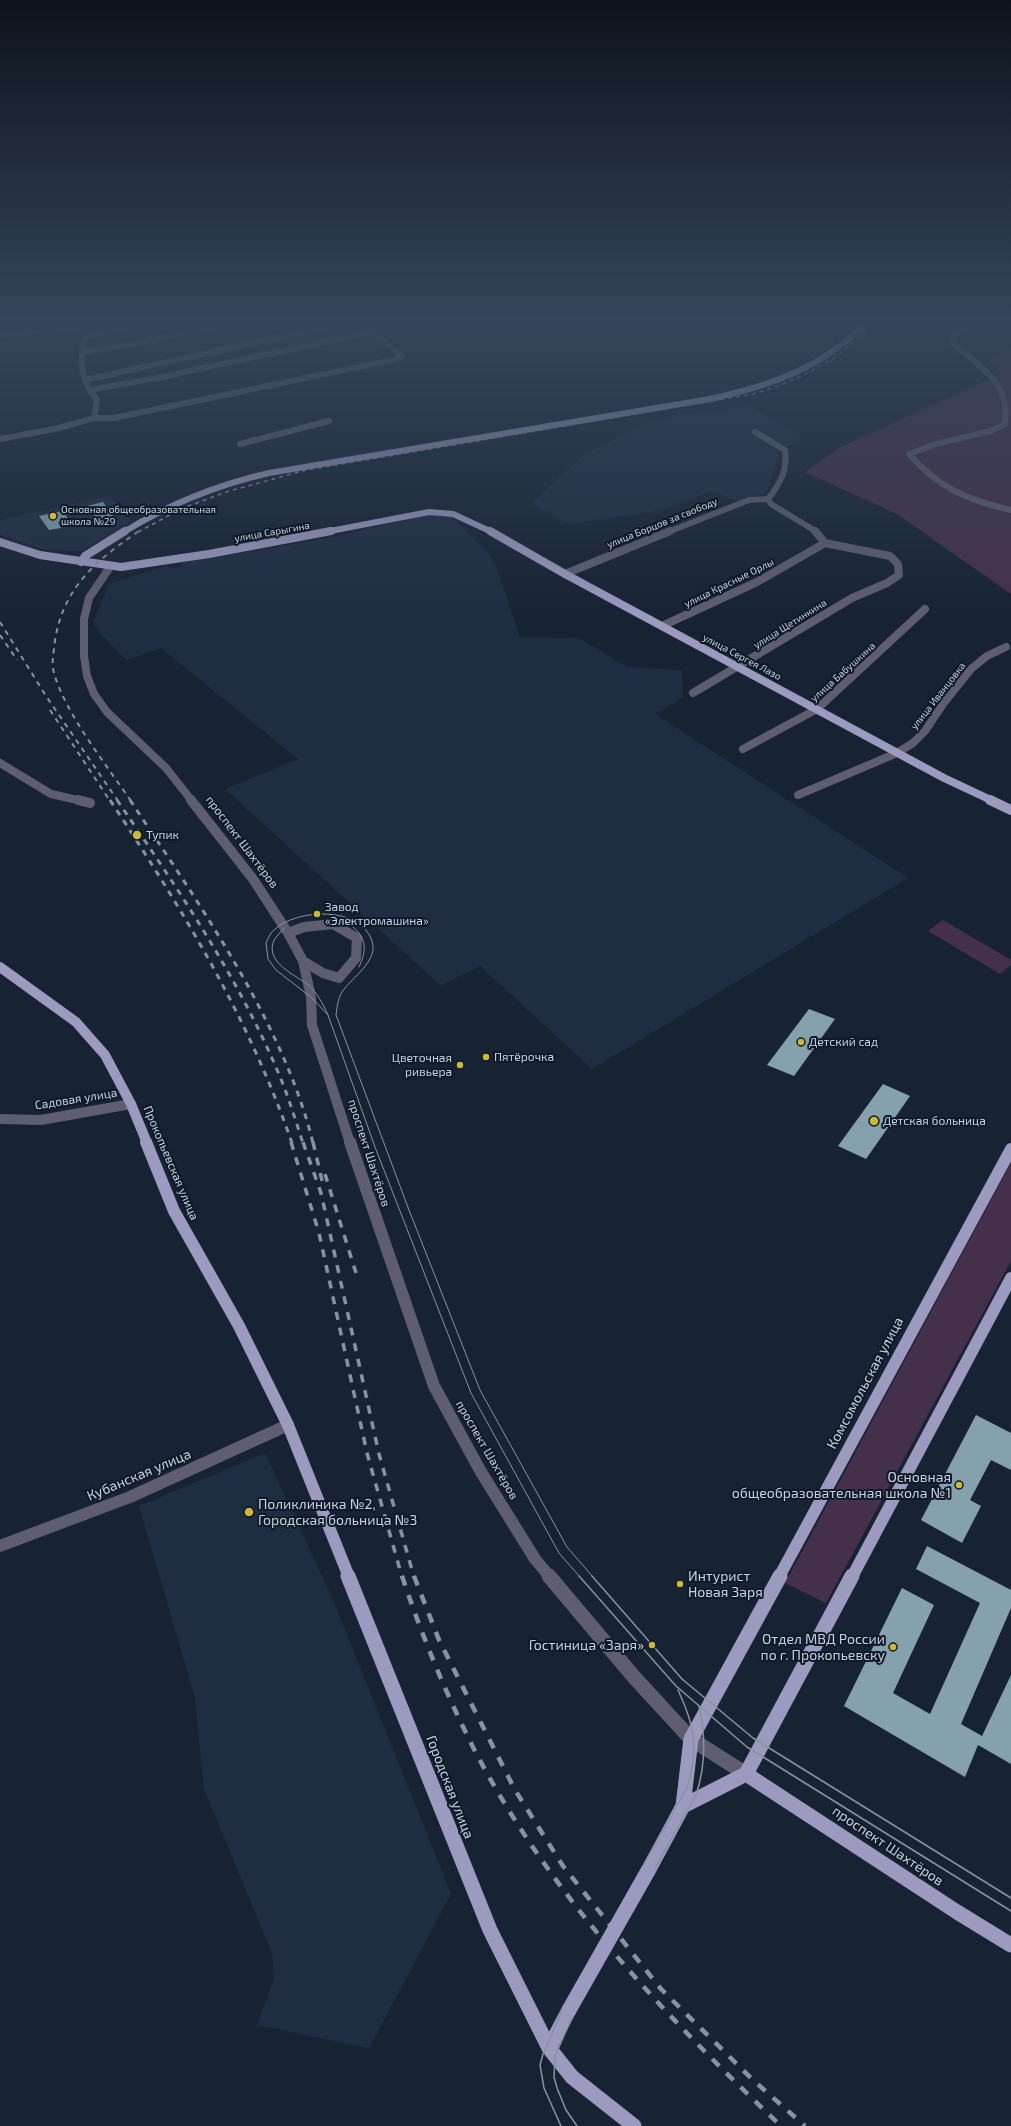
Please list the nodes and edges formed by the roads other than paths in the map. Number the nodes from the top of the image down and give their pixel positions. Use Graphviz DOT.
graph roads {
  1 [pos="94,418"];
  2 [pos="594,418"];
  3 [pos="1009,418"];
  4 [pos="329,421"];
  5 [pos="755,432"];
  6 [pos="0,439"];
  7 [pos="240,444"];
  8 [pos="768,499"];
  9 [pos="1011,510"];
  10 [pos="464,518"];
  11 [pos="0,542"];
  12 [pos="825,544"];
  13 [pos="81,562"];
  14 [pos="110,567"];
  15 [pos="565,574"];
  16 [pos="925,608"];
  17 [pos="662,626"];
  18 [pos="1006,647"];
  19 [pos="739,667"];
  20 [pos="693,693"];
  21 [pos="818,709"];
  22 [pos="743,750"];
  23 [pos="897,753"];
  24 [pos="0,763"];
  25 [pos="798,795"];
  26 [pos="90,803"];
  27 [pos="1011,810"];
  28 [pos="288,933"];
  29 [pos="303,961"];
  30 [pos="0,966"];
  31 [pos="131,1104"];
  32 [pos="0,1119"];
  33 [pos="1011,1149"];
  34 [pos="1011,1278"];
  35 [pos="288,1425"];
  36 [pos="0,1546"];
  37 [pos="691,1739"];
  38 [pos="746,1774"];
  39 [pos="683,1806"];
  40 [pos="1011,1945"];
  41 [pos="549,2048"];
  42 [pos="634,2126"];
  1 -- 6 [label="street"];
  2 -- 13 [label="main road"];
  3 -- 9 [label="street"];
  4 -- 7 [label="street"];
  5 -- 8 [label="street"];
  8 -- 12 [label="street"];
  8 -- 15 [label="street, улица Борцов за свободу"];
  10 -- 14 [label="main road, улица Сарыгина"];
  10 -- 15 [label="main road, улица Сергея Лазо"];
  11 -- 13 [label="main road, улица Сарыгина"];
  12 -- 17 [label="street, улица Красные Орлы"];
  12 -- 19 [label="street, улица Щетинкина"];
  13 -- 14 [label="main road, улица Сарыгина"];
  14 -- 28 [label="street, проспект Шахтёров"];
  15 -- 17 [label="main road, улица Сергея Лазо"];
  16 -- 21 [label="street, улица Бабушкина"];
  17 -- 19 [label="main road, улица Сергея Лазо"];
  18 -- 23 [label="street, улица Иванцовка"];
  19 -- 20 [label="street, улица Щетинкина"];
  19 -- 21 [label="main road, улица Сергея Лазо"];
  21 -- 22 [label="street, улица Бабушкина"];
  21 -- 23 [label="main road, улица Сергея Лазо"];
  23 -- 25 [label="street, улица Иванцовка"];
  23 -- 27 [label="main road, улица Сергея Лазо"];
  24 -- 26 [label="street"];
  28 -- 29 [label="street, проспект Шахтёров"];
  28 -- 29 [label="street"];
  29 -- 37 [label="street, проспект Шахтёров"];
  30 -- 31 [label="main road, Прокопьевская улица"];
  31 -- 32 [label="street, Садовая улица"];
  31 -- 35 [label="main road, Прокопьевская улица"];
  33 -- 37 [label="main road, Комсомольская улица"];
  34 -- 38 [label="main road"];
  35 -- 36 [label="street, Кубанская улица"];
  35 -- 41 [label="main road, Городская улица"];
  37 -- 38 [label="street, проспект Шахтёров"];
  37 -- 39 [label="main road"];
  38 -- 39 [label="main road"];
  38 -- 40 [label="main road, проспект Шахтёров"];
  39 -- 41 [label="main road, bridge"];
  41 -- 42 [label="main road, Городская улица"];
}
